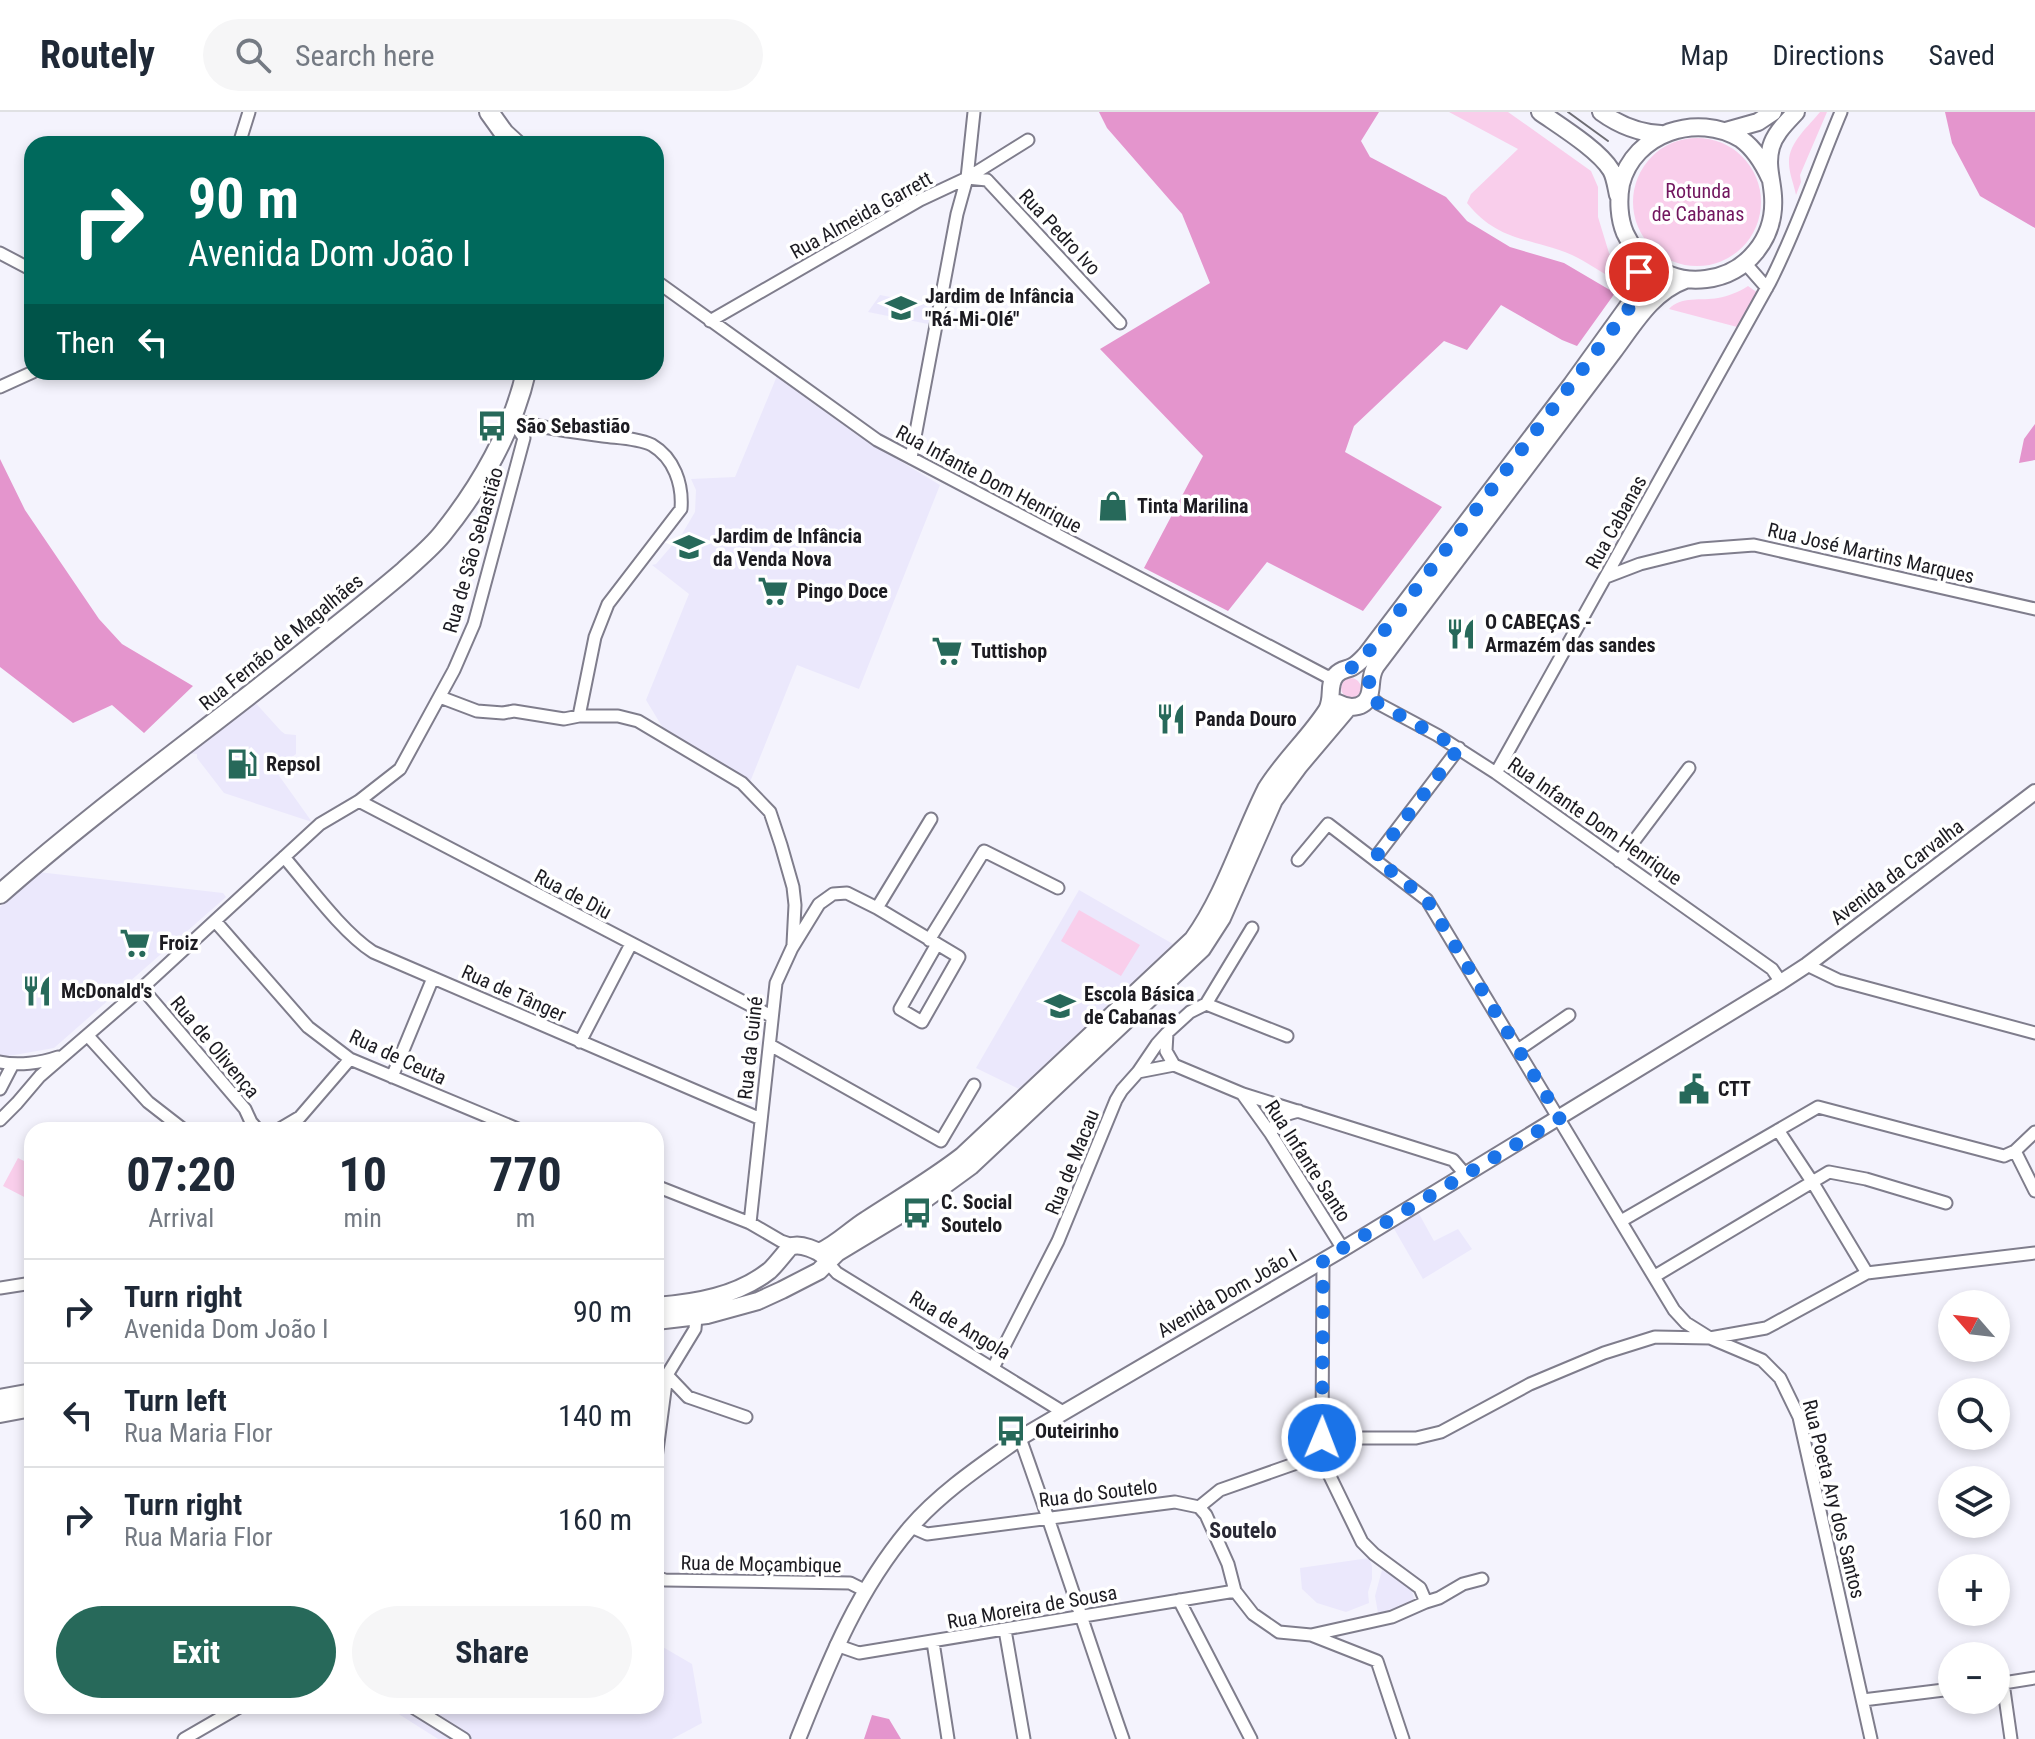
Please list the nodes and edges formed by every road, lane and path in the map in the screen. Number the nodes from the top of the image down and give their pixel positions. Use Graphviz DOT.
graph roads {
  1 [pos="249,112"];
  2 [pos="489,112"];
  3 [pos="974,112"];
  4 [pos="1540,112"];
  5 [pos="1601,112"];
  6 [pos="1773,112"];
  7 [pos="1796,112"];
  8 [pos="1841,112"];
  9 [pos="1726,131"];
  10 [pos="1661,134"];
  11 [pos="242,136"];
  12 [pos="505,136"];
  13 [pos="1028,140"];
  14 [pos="967,178"];
  15 [pos="1770,178"];
  16 [pos="1619,202"];
  17 [pos="1634,248"];
  18 [pos="0,253"];
  19 [pos="1745,263"];
  20 [pos="24,266"];
  21 [pos="1685,280"];
  22 [pos="664,287"];
  23 [pos="1767,288"];
  24 [pos="710,321"];
  25 [pos="1120,323"];
  26 [pos="24,376"];
  27 [pos="524,380"];
  28 [pos="0,387"];
  29 [pos="511,419"];
  30 [pos="911,458"];
  31 [pos="1606,577"];
  32 [pos="2035,609"];
  33 [pos="1351,668"];
  34 [pos="1331,683"];
  35 [pos="1371,696"];
  36 [pos="440,697"];
  37 [pos="1348,708"];
  38 [pos="579,716"];
  39 [pos="1459,748"];
  40 [pos="1689,768"];
  41 [pos="1496,773"];
  42 [pos="2035,792"];
  43 [pos="359,801"];
  44 [pos="931,819"];
  45 [pos="284,857"];
  46 [pos="1375,858"];
  47 [pos="1298,860"];
  48 [pos="1619,861"];
  49 [pos="1058,888"];
  50 [pos="0,894"];
  51 [pos="877,908"];
  52 [pos="215,921"];
  53 [pos="1252,928"];
  54 [pos="933,942"];
  55 [pos="631,944"];
  56 [pos="792,948"];
  57 [pos="1807,965"];
  58 [pos="433,978"];
  59 [pos="1781,982"];
  60 [pos="142,988"];
  61 [pos="1206,1004"];
  62 [pos="1569,1015"];
  63 [pos="771,1016"];
  64 [pos="1167,1033"];
  65 [pos="2035,1033"];
  66 [pos="88,1036"];
  67 [pos="1287,1036"];
  68 [pos="580,1042"];
  69 [pos="770,1045"];
  70 [pos="1518,1050"];
  71 [pos="67,1054"];
  72 [pos="350,1059"];
  73 [pos="0,1062"];
  74 [pos="13,1064"];
  75 [pos="1174,1065"];
  76 [pos="1138,1072"];
  77 [pos="392,1077"];
  78 [pos="974,1085"];
  79 [pos="0,1089"];
  80 [pos="1243,1094"];
  81 [pos="1299,1111"];
  82 [pos="1560,1118"];
  83 [pos="761,1119"];
  84 [pos="0,1120"];
  85 [pos="174,1122"];
  86 [pos="251,1122"];
  87 [pos="292,1122"];
  88 [pos="501,1122"];
  89 [pos="1778,1130"];
  90 [pos="2035,1132"];
  91 [pos="1271,1134"];
  92 [pos="2015,1151"];
  93 [pos="1465,1174"];
  94 [pos="1813,1183"];
  95 [pos="664,1189"];
  96 [pos="2035,1191"];
  97 [pos="1946,1203"];
  98 [pos="1621,1221"];
  99 [pos="750,1223"];
  100 [pos="787,1249"];
  101 [pos="1343,1249"];
  102 [pos="2035,1253"];
  103 [pos="1323,1260"];
  104 [pos="825,1264"];
  105 [pos="1867,1273"];
  106 [pos="1655,1276"];
  107 [pos="24,1284"];
  108 [pos="0,1288"];
  109 [pos="664,1305"];
  110 [pos="696,1317"];
  111 [pos="664,1320"];
  112 [pos="1710,1338"];
  113 [pos="993,1368"];
  114 [pos="667,1375"];
  115 [pos="24,1394"];
  116 [pos="0,1398"];
  117 [pos="664,1398"];
  118 [pos="24,1410"];
  119 [pos="1063,1412"];
  120 [pos="0,1414"];
  121 [pos="746,1417"];
  122 [pos="1020,1438"];
  123 [pos="1323,1448"];
  124 [pos="1199,1507"];
  125 [pos="1049,1518"];
  126 [pos="911,1527"];
  127 [pos="1482,1579"];
  128 [pos="664,1580"];
  129 [pos="864,1590"];
  130 [pos="1235,1591"];
  131 [pos="1179,1600"];
  132 [pos="1426,1602"];
  133 [pos="1080,1617"];
  134 [pos="1005,1630"];
  135 [pos="1311,1635"];
  136 [pos="933,1642"];
  137 [pos="836,1645"];
  138 [pos="2035,1678"];
  139 [pos="2010,1682"];
  140 [pos="1938,1691"];
  141 [pos="1863,1700"];
  142 [pos="227,1714"];
  143 [pos="424,1714"];
  144 [pos="2006,1714"];
  145 [pos="184,1739"];
  146 [pos="464,1739"];
  147 [pos="798,1739"];
  148 [pos="948,1739"];
  149 [pos="1024,1739"];
  150 [pos="1123,1739"];
  151 [pos="1251,1739"];
  152 [pos="1403,1739"];
  153 [pos="1871,1739"];
  154 [pos="2011,1739"];
  1 -- 11 [label="street"];
  2 -- 12 [label="main road"];
  3 -- 14 [label="street"];
  4 -- 16 [label="main road"];
  5 -- 10 [label="main road"];
  6 -- 9 [label="main road"];
  7 -- 15 [label="main road"];
  8 -- 23 [label="street, Rua Cabanas"];
  9 -- 10 [label="main road"];
  9 -- 15 [label="main road"];
  10 -- 16 [label="main road"];
  13 -- 14 [label="street, Rua Almeida Garrett"];
  14 -- 24 [label="street, Rua Almeida Garrett"];
  14 -- 25 [label="street, Rua Pedro Ivo"];
  14 -- 30 [label="street"];
  15 -- 19 [label="main road"];
  16 -- 17 [label="main road"];
  17 -- 21 [label="main road"];
  17 -- 33 [label="main road"];
  18 -- 20 [label="street"];
  19 -- 21 [label="main road"];
  19 -- 23 [label="street"];
  21 -- 35 [label="main road"];
  22 -- 24 [label="street, Rua Infante Dom Henrique"];
  23 -- 31 [label="street, Rua Cabanas"];
  24 -- 30 [label="street, Rua Infante Dom Henrique"];
  26 -- 28 [label="street"];
  27 -- 29 [label="main road, Rua Fernão de Magalhães"];
  29 -- 36 [label="street, Rua de São Sebastião"];
  29 -- 38 [label="street"];
  29 -- 50 [label="main road, Rua Fernão de Magalhães"];
  30 -- 34 [label="street, Rua Infante Dom Henrique"];
  31 -- 32 [label="street, Rua José Martins Marques"];
  31 -- 41 [label="street, Rua Cabanas"];
  33 -- 34 [label="main road"];
  33 -- 35 [label="main road"];
  34 -- 37 [label="main road"];
  34 -- 104 [label="main road"];
  35 -- 37 [label="main road"];
  35 -- 39 [label="street, Rua Infante Dom Henrique"];
  36 -- 38 [label="street"];
  36 -- 43 [label="street, Rua de São Sebastião"];
  37 -- 104 [label="main road"];
  38 -- 56 [label="street"];
  39 -- 41 [label="street, Rua Infante Dom Henrique"];
  39 -- 46 [label="street"];
  40 -- 48 [label="street"];
  41 -- 48 [label="street, Rua Infante Dom Henrique"];
  42 -- 57 [label="street, Avenida da Carvalha"];
  43 -- 45 [label="street, Rua de São Sebastião"];
  43 -- 55 [label="street, Rua de Diu"];
  44 -- 51 [label="street"];
  45 -- 52 [label="street, Rua de São Sebastião"];
  45 -- 58 [label="street, Rua de Tânger"];
  46 -- 47 [label="street, Rua Poeta Ary dos Santos"];
  46 -- 70 [label="street, Rua Poeta Ary dos Santos"];
  48 -- 59 [label="street, Rua Infante Dom Henrique"];
  49 -- 54 [label="street"];
  51 -- 54 [label="street"];
  51 -- 56 [label="street, Rua da Guiné"];
  52 -- 60 [label="street, Rua de São Sebastião"];
  52 -- 72 [label="street, Rua de Ceuta"];
  53 -- 61 [label="street"];
  54 -- 54 [label="street"];
  55 -- 63 [label="street, Rua de Diu"];
  55 -- 68 [label="street"];
  56 -- 63 [label="street, Rua da Guiné"];
  57 -- 59 [label="street, Avenida da Carvalha"];
  57 -- 65 [label="street"];
  58 -- 68 [label="street, Rua de Tânger"];
  58 -- 77 [label="street"];
  59 -- 82 [label="street, Avenida Dom João I"];
  60 -- 66 [label="street, Rua de São Sebastião"];
  60 -- 86 [label="street, Rua de Olivença"];
  61 -- 64 [label="street, Rua de Macau"];
  61 -- 67 [label="street"];
  62 -- 70 [label="street"];
  63 -- 69 [label="street, Rua da Guiné"];
  64 -- 75 [label="street"];
  64 -- 76 [label="street, Rua de Macau"];
  66 -- 71 [label="street, Rua de São Sebastião"];
  66 -- 85 [label="street"];
  68 -- 83 [label="street, Rua de Tânger"];
  69 -- 78 [label="street"];
  69 -- 83 [label="street, Rua da Guiné"];
  70 -- 82 [label="street, Rua Poeta Ary dos Santos"];
  71 -- 74 [label="street, Rua de São Sebastião"];
  71 -- 84 [label="street, Rua de São Sebastião"];
  72 -- 77 [label="street, Rua de Ceuta"];
  72 -- 87 [label="street"];
  73 -- 74 [label="street, Rua de São Sebastião"];
  74 -- 79 [label="street"];
  75 -- 76 [label="street"];
  75 -- 80 [label="street"];
  76 -- 113 [label="street, Rua de Macau"];
  77 -- 88 [label="street, Rua de Ceuta"];
  80 -- 81 [label="street"];
  80 -- 91 [label="street, Rua Infante Santo"];
  81 -- 91 [label="street"];
  81 -- 93 [label="street"];
  82 -- 93 [label="street, Avenida Dom João I"];
  82 -- 98 [label="street, Rua Poeta Ary dos Santos"];
  83 -- 99 [label="street, Rua da Guiné"];
  89 -- 92 [label="street"];
  89 -- 94 [label="street"];
  89 -- 98 [label="street"];
  90 -- 92 [label="street"];
  91 -- 101 [label="street, Rua Infante Santo"];
  92 -- 96 [label="street"];
  93 -- 101 [label="street, Avenida Dom João I"];
  94 -- 97 [label="street"];
  94 -- 105 [label="street"];
  94 -- 106 [label="street"];
  95 -- 99 [label="street"];
  98 -- 106 [label="street, Rua Poeta Ary dos Santos"];
  99 -- 100 [label="street, Rua de Angola"];
  100 -- 104 [label="main road, Rua de Angola"];
  100 -- 104 [label="main road, Rua de Angola"];
  100 -- 109 [label="main road"];
  101 -- 103 [label="street, Avenida Dom João I"];
  102 -- 105 [label="street"];
  103 -- 119 [label="street, Avenida Dom João I"];
  103 -- 123 [label="street"];
  104 -- 110 [label="main road"];
  104 -- 113 [label="street, Rua de Angola"];
  105 -- 112 [label="street"];
  106 -- 112 [label="street, Rua Poeta Ary dos Santos"];
  107 -- 108 [label="street"];
  110 -- 111 [label="main road"];
  110 -- 114 [label="street"];
  112 -- 123 [label="street"];
  112 -- 141 [label="street, Rua Poeta Ary dos Santos"];
  113 -- 119 [label="street, Rua de Angola"];
  114 -- 117 [label="street"];
  114 -- 121 [label="street"];
  115 -- 116 [label="main road"];
  118 -- 120 [label="main road"];
  119 -- 122 [label="street, Avenida Dom João I"];
  122 -- 125 [label="street"];
  122 -- 126 [label="street, Avenida Dom João I"];
  123 -- 124 [label="street"];
  123 -- 132 [label="street"];
  124 -- 125 [label="street, Rua do Soutelo"];
  124 -- 130 [label="street"];
  125 -- 126 [label="street, Rua do Soutelo"];
  125 -- 133 [label="street"];
  126 -- 129 [label="street, Avenida Dom João I"];
  127 -- 132 [label="street"];
  128 -- 129 [label="street, Rua de Moçambique"];
  129 -- 137 [label="street, Avenida Dom João I"];
  130 -- 131 [label="street, Rua Moreira de Sousa"];
  130 -- 135 [label="street"];
  131 -- 133 [label="street, Rua Moreira de Sousa"];
  131 -- 151 [label="street"];
  132 -- 135 [label="street"];
  133 -- 134 [label="street, Rua Moreira de Sousa"];
  133 -- 150 [label="street"];
  134 -- 136 [label="street, Rua Moreira de Sousa"];
  134 -- 149 [label="street"];
  135 -- 152 [label="street"];
  136 -- 137 [label="street, Rua Moreira de Sousa"];
  136 -- 148 [label="street"];
  137 -- 147 [label="street, Avenida Dom João I"];
  138 -- 139 [label="street"];
  140 -- 141 [label="street"];
  141 -- 153 [label="street, Rua Poeta Ary dos Santos"];
  142 -- 145 [label="street"];
  143 -- 146 [label="street"];
  144 -- 154 [label="street"];
}
